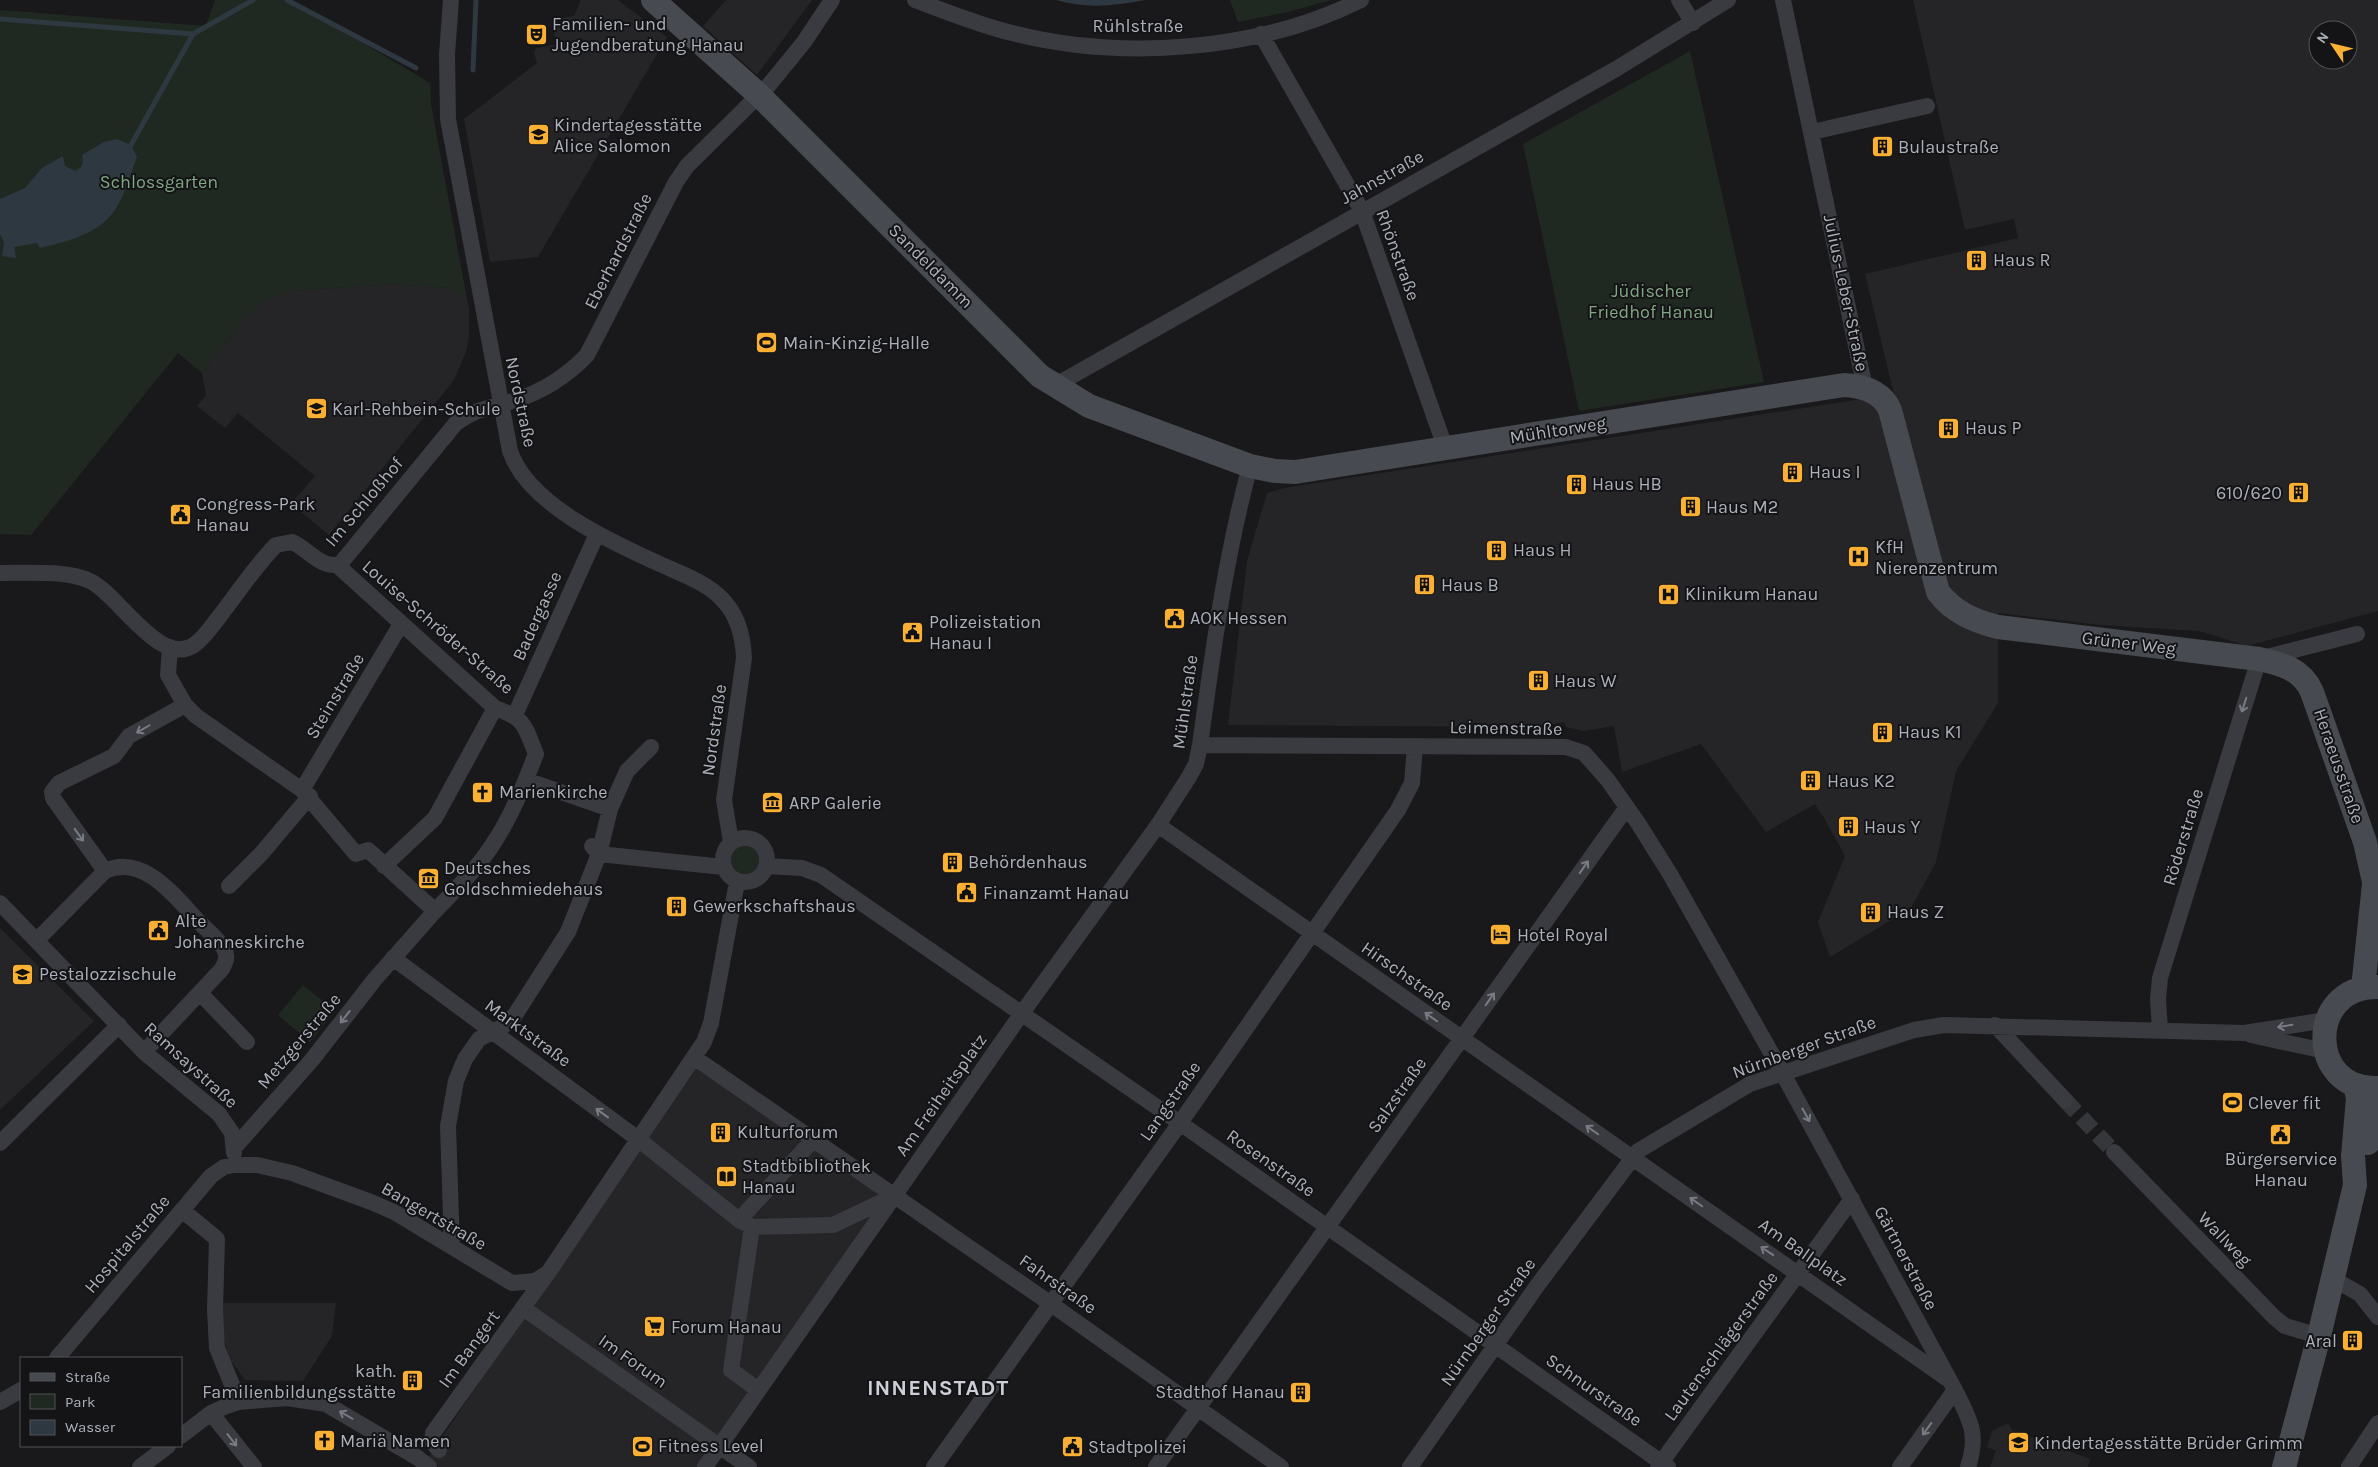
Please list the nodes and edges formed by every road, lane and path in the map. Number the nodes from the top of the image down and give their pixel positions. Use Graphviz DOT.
graph roads {
  1 [pos="451,0"];
  2 [pos="653,0"];
  3 [pos="832,0"];
  4 [pos="915,0"];
  5 [pos="1361,0"];
  6 [pos="1679,0"];
  7 [pos="1728,0"];
  8 [pos="1783,0"];
  9 [pos="1693,23"];
  10 [pos="1261,34"];
  11 [pos="759,95"];
  12 [pos="1927,106"];
  13 [pos="1812,132"];
  14 [pos="1362,211"];
  15 [pos="1054,386"];
  16 [pos="1865,388"];
  17 [pos="500,405"];
  18 [pos="1445,447"];
  19 [pos="1250,466"];
  20 [pos="597,534"];
  21 [pos="337,565"];
  22 [pos="0,573"];
  23 [pos="401,624"];
  24 [pos="1998,627"];
  25 [pos="2356,634"];
  26 [pos="170,647"];
  27 [pos="2259,659"];
  28 [pos="2312,692"];
  29 [pos="185,705"];
  30 [pos="495,708"];
  31 [pos="515,715"];
  32 [pos="1200,746"];
  33 [pos="651,747"];
  34 [pos="1414,747"];
  35 [pos="526,780"];
  36 [pos="306,793"];
  37 [pos="1627,807"];
  38 [pos="610,809"];
  39 [pos="1158,825"];
  40 [pos="730,842"];
  41 [pos="594,848"];
  42 [pos="384,866"];
  43 [pos="766,866"];
  44 [pos="723,867"];
  45 [pos="105,872"];
  46 [pos="2375,878"];
  47 [pos="737,882"];
  48 [pos="229,886"];
  49 [pos="0,903"];
  50 [pos="435,911"];
  51 [pos="1312,933"];
  52 [pos="37,940"];
  53 [pos="393,958"];
  54 [pos="2371,988"];
  55 [pos="200,993"];
  56 [pos="1022,1013"];
  57 [pos="2326,1020"];
  58 [pos="119,1025"];
  59 [pos="1995,1025"];
  60 [pos="2160,1030"];
  61 [pos="493,1032"];
  62 [pos="2244,1033"];
  63 [pos="1461,1039"];
  64 [pos="247,1042"];
  65 [pos="2325,1050"];
  66 [pos="144,1052"];
  67 [pos="695,1058"];
  68 [pos="1782,1072"];
  69 [pos="2367,1087"];
  70 [pos="2378,1098"];
  71 [pos="2065,1100"];
  72 [pos="1180,1122"];
  73 [pos="638,1140"];
  74 [pos="813,1140"];
  75 [pos="0,1143"];
  76 [pos="234,1148"];
  77 [pos="2114,1152"];
  78 [pos="1633,1158"];
  79 [pos="234,1165"];
  80 [pos="2355,1185"];
  81 [pos="894,1196"];
  82 [pos="1852,1199"];
  83 [pos="182,1210"];
  84 [pos="746,1224"];
  85 [pos="1327,1227"];
  86 [pos="452,1247"];
  87 [pos="548,1272"];
  88 [pos="1798,1272"];
  89 [pos="2333,1279"];
  90 [pos="1051,1304"];
  91 [pos="523,1308"];
  92 [pos="2378,1317"];
  93 [pos="2319,1336"];
  94 [pos="1496,1346"];
  95 [pos="57,1357"];
  96 [pos="1952,1385"];
  97 [pos="758,1390"];
  98 [pos="20,1391"];
  99 [pos="0,1402"];
  100 [pos="239,1402"];
  101 [pos="1198,1407"];
  102 [pos="211,1413"];
  103 [pos="2378,1422"];
  104 [pos="182,1435"];
  105 [pos="720,1446"];
  106 [pos="167,1447"];
  107 [pos="438,1450"];
  108 [pos="1662,1465"];
  109 [pos="140,1467"];
  110 [pos="254,1467"];
  111 [pos="429,1467"];
  112 [pos="706,1467"];
  113 [pos="749,1467"];
  114 [pos="934,1467"];
  115 [pos="1156,1467"];
  116 [pos="1281,1467"];
  117 [pos="1410,1467"];
  118 [pos="1900,1467"];
  119 [pos="1968,1467"];
  120 [pos="2284,1467"];
  121 [pos="2349,1467"];
  1 -- 17 [label="street, Nordstraße"];
  2 -- 11 [label="street, Sandeldamm"];
  3 -- 11 [label="street"];
  4 -- 10 [label="street, Rühlstraße"];
  5 -- 10 [label="street, Rühlstraße"];
  6 -- 9 [label="street"];
  7 -- 9 [label="street, Jahnstraße"];
  8 -- 13 [label="street, Julius-Leber-Straße"];
  9 -- 14 [label="street, Jahnstraße"];
  10 -- 14 [label="street, Rhönstraße"];
  11 -- 15 [label="street, Sandeldamm"];
  11 -- 17 [label="street, Eberhardstraße"];
  12 -- 13 [label="street"];
  13 -- 16 [label="street, Julius-Leber-Straße"];
  14 -- 15 [label="street, Jahnstraße"];
  14 -- 18 [label="street, Rhönstraße"];
  15 -- 19 [label="street, Sandeldamm"];
  16 -- 18 [label="street, Mühltorweg"];
  16 -- 24 [label="street, Julius-Leber-Straße"];
  17 -- 20 [label="street, Nordstraße"];
  17 -- 21 [label="street, Im Schloßhof"];
  18 -- 19 [label="street, Mühltorweg"];
  19 -- 32 [label="street, Mühlstraße"];
  20 -- 31 [label="street, Badergasse"];
  20 -- 40 [label="street, Nordstraße"];
  21 -- 23 [label="street, Louise-Schröder-Straße"];
  21 -- 26 [label="street, Im Schloßhof"];
  22 -- 26 [label="street"];
  23 -- 30 [label="street, Louise-Schröder-Straße"];
  23 -- 36 [label="street, Steinstraße"];
  24 -- 27 [label="street, Grüner Weg"];
  25 -- 27 [label="street, Grüner Weg"];
  26 -- 29 [label="street"];
  27 -- 28 [label="street, Grüner Weg"];
  27 -- 60 [label="street, Röderstraße, one-way"];
  28 -- 46 [label="street, Heraeusstraße"];
  29 -- 36 [label="street"];
  29 -- 45 [label="street, one-way"];
  30 -- 31 [label="street, Louise-Schröder-Straße"];
  30 -- 42 [label="street"];
  31 -- 35 [label="street, Metzgerstraße"];
  32 -- 34 [label="street, Leimenstraße"];
  32 -- 39 [label="street, Mühlstraße"];
  33 -- 38 [label="street"];
  34 -- 37 [label="street, Leimenstraße"];
  34 -- 51 [label="street, Langstraße"];
  35 -- 38 [label="street"];
  35 -- 50 [label="street, Metzgerstraße"];
  36 -- 42 [label="street"];
  36 -- 48 [label="street, Steinstraße"];
  63 -- 37 [label="street, Salzstraße, one-way"];
  37 -- 68 [label="street, Leimenstraße"];
  38 -- 41 [label="street"];
  39 -- 51 [label="street, Hirschstraße"];
  39 -- 56 [label="street, Mühlstraße"];
  40 -- 43 [label="street"];
  40 -- 44 [label="street"];
  41 -- 44 [label="street"];
  41 -- 61 [label="street"];
  42 -- 50 [label="street"];
  43 -- 47 [label="street"];
  43 -- 56 [label="street"];
  44 -- 47 [label="street"];
  45 -- 52 [label="street"];
  45 -- 55 [label="street"];
  46 -- 54 [label="street"];
  47 -- 67 [label="street"];
  49 -- 52 [label="street, Ramsaystraße"];
  50 -- 53 [label="street, Metzgerstraße"];
  63 -- 51 [label="street, Hirschstraße, one-way"];
  51 -- 72 [label="street, Langstraße"];
  52 -- 58 [label="street, Ramsaystraße"];
  53 -- 61 [label="street, Marktstraße"];
  53 -- 76 [label="street, Metzgerstraße, one-way"];
  54 -- 57 [label="street"];
  55 -- 64 [label="street"];
  55 -- 66 [label="street"];
  56 -- 72 [label="street, Rosenstraße"];
  56 -- 81 [label="street, Am Freiheitsplatz"];
  57 -- 62 [label="street, Nürnberger Straße, one-way"];
  57 -- 65 [label="street"];
  58 -- 66 [label="street, Ramsaystraße"];
  58 -- 75 [label="street, Ramsaystraße"];
  59 -- 60 [label="street, Nürnberger Straße"];
  59 -- 68 [label="street, Nürnberger Straße"];
  59 -- 71 [label="street"];
  60 -- 62 [label="street, Nürnberger Straße"];
  73 -- 61 [label="street, Marktstraße, one-way"];
  61 -- 86 [label="street"];
  62 -- 65 [label="street"];
  78 -- 63 [label="street, Hirschstraße, one-way"];
  63 -- 85 [label="street, Salzstraße"];
  65 -- 69 [label="street"];
  66 -- 76 [label="street, Ramsaystraße"];
  67 -- 73 [label="street"];
  67 -- 74 [label="street, Fahrstraße"];
  68 -- 78 [label="street, Nürnberger Straße"];
  68 -- 82 [label="street, Gärtnerstraße, one-way"];
  69 -- 80 [label="street"];
  70 -- 80 [label="street"];
  72 -- 85 [label="street, Rosenstraße"];
  72 -- 90 [label="street, Langstraße"];
  73 -- 84 [label="street"];
  73 -- 87 [label="street"];
  74 -- 81 [label="street, Fahrstraße"];
  74 -- 84 [label="street"];
  76 -- 79 [label="street, Ramsaystraße"];
  77 -- 93 [label="street, Wallweg"];
  88 -- 78 [label="street, Am Ballplatz, one-way"];
  78 -- 94 [label="street, Nürnberger Straße"];
  79 -- 83 [label="street, Hospitalstraße"];
  79 -- 86 [label="street, Bangertstraße"];
  80 -- 89 [label="street"];
  81 -- 84 [label="street"];
  81 -- 90 [label="street, Fahrstraße"];
  81 -- 97 [label="street, Am Freiheitsplatz"];
  82 -- 88 [label="street, Lautenschlägerstraße"];
  82 -- 96 [label="street, Gärtnerstraße"];
  83 -- 95 [label="street, Hospitalstraße"];
  83 -- 100 [label="street"];
  84 -- 97 [label="street"];
  85 -- 94 [label="street, Rosenstraße"];
  85 -- 101 [label="street, Salzstraße"];
  86 -- 87 [label="street, Bangertstraße"];
  87 -- 91 [label="street, Im Bangert"];
  88 -- 96 [label="street, Am Ballplatz"];
  88 -- 108 [label="street, Lautenschlägerstraße"];
  89 -- 92 [label="street"];
  89 -- 93 [label="street"];
  90 -- 101 [label="street, Fahrstraße"];
  90 -- 114 [label="street, Langstraße"];
  91 -- 105 [label="street, Im Forum"];
  91 -- 107 [label="street, Im Bangert"];
  93 -- 120 [label="street"];
  94 -- 108 [label="street, Schnurstraße"];
  94 -- 117 [label="street, Nürnberger Straße"];
  96 -- 118 [label="street, one-way"];
  96 -- 119 [label="street, Gärtnerstraße"];
  97 -- 105 [label="street, Am Freiheitsplatz"];
  98 -- 99 [label="street"];
  100 -- 102 [label="street"];
  111 -- 100 [label="street, one-way"];
  101 -- 115 [label="street, Salzstraße"];
  101 -- 116 [label="street, Fahrstraße"];
  102 -- 104 [label="street"];
  102 -- 110 [label="street, one-way"];
  103 -- 121 [label="street"];
  105 -- 112 [label="street, Am Freiheitsplatz"];
  105 -- 113 [label="street, Im Forum"];
  106 -- 109 [label="street"];
}
